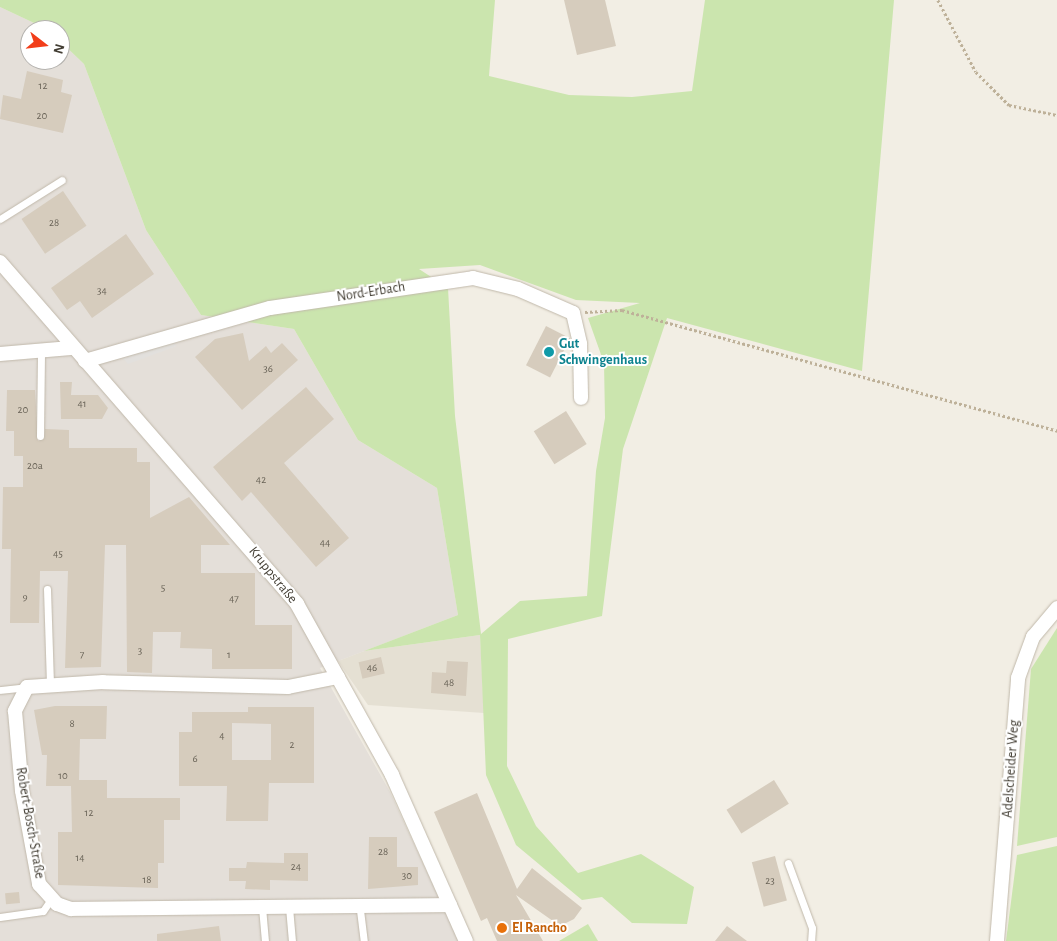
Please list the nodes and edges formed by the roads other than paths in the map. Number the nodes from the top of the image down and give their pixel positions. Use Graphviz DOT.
graph roads {
  1 [pos="62,180"];
  2 [pos="0,219"];
  3 [pos="0,262"];
  4 [pos="71,348"];
  5 [pos="41,351"];
  6 [pos="0,354"];
  7 [pos="85,361"];
  8 [pos="581,398"];
  9 [pos="40,436"];
  10 [pos="47,588"];
  11 [pos="1057,608"];
  12 [pos="338,677"];
  13 [pos="50,685"];
  14 [pos="27,686"];
  15 [pos="0,690"];
  16 [pos="788,863"];
  17 [pos="51,899"];
  18 [pos="262,906"];
  19 [pos="450,906"];
  20 [pos="288,907"];
  21 [pos="360,910"];
  22 [pos="0,917"];
  23 [pos="265,941"];
  24 [pos="292,941"];
  25 [pos="364,941"];
  26 [pos="466,941"];
  27 [pos="811,941"];
  28 [pos="997,941"];
  1 -- 2 [label="lane"];
  3 -- 4 [label="street, Kruppstraße"];
  4 -- 5 [label="street"];
  4 -- 7 [label="street, Kruppstraße"];
  5 -- 6 [label="street"];
  5 -- 9 [label="lane"];
  7 -- 8 [label="street, Nord-Erbach"];
  7 -- 12 [label="street, Kruppstraße"];
  10 -- 13 [label="lane"];
  11 -- 28 [label="street, Adelscheider Weg"];
  12 -- 13 [label="street"];
  12 -- 19 [label="street, Kruppstraße"];
  13 -- 14 [label="street"];
  14 -- 15 [label="lane"];
  14 -- 17 [label="street, Robert-Bosch-Straße"];
  16 -- 27 [label="lane"];
  17 -- 18 [label="street"];
  17 -- 22 [label="lane"];
  18 -- 20 [label="street"];
  18 -- 23 [label="lane"];
  19 -- 21 [label="street"];
  19 -- 26 [label="street, Kruppstraße"];
  20 -- 21 [label="street"];
  20 -- 24 [label="lane"];
  21 -- 25 [label="lane"];
}
